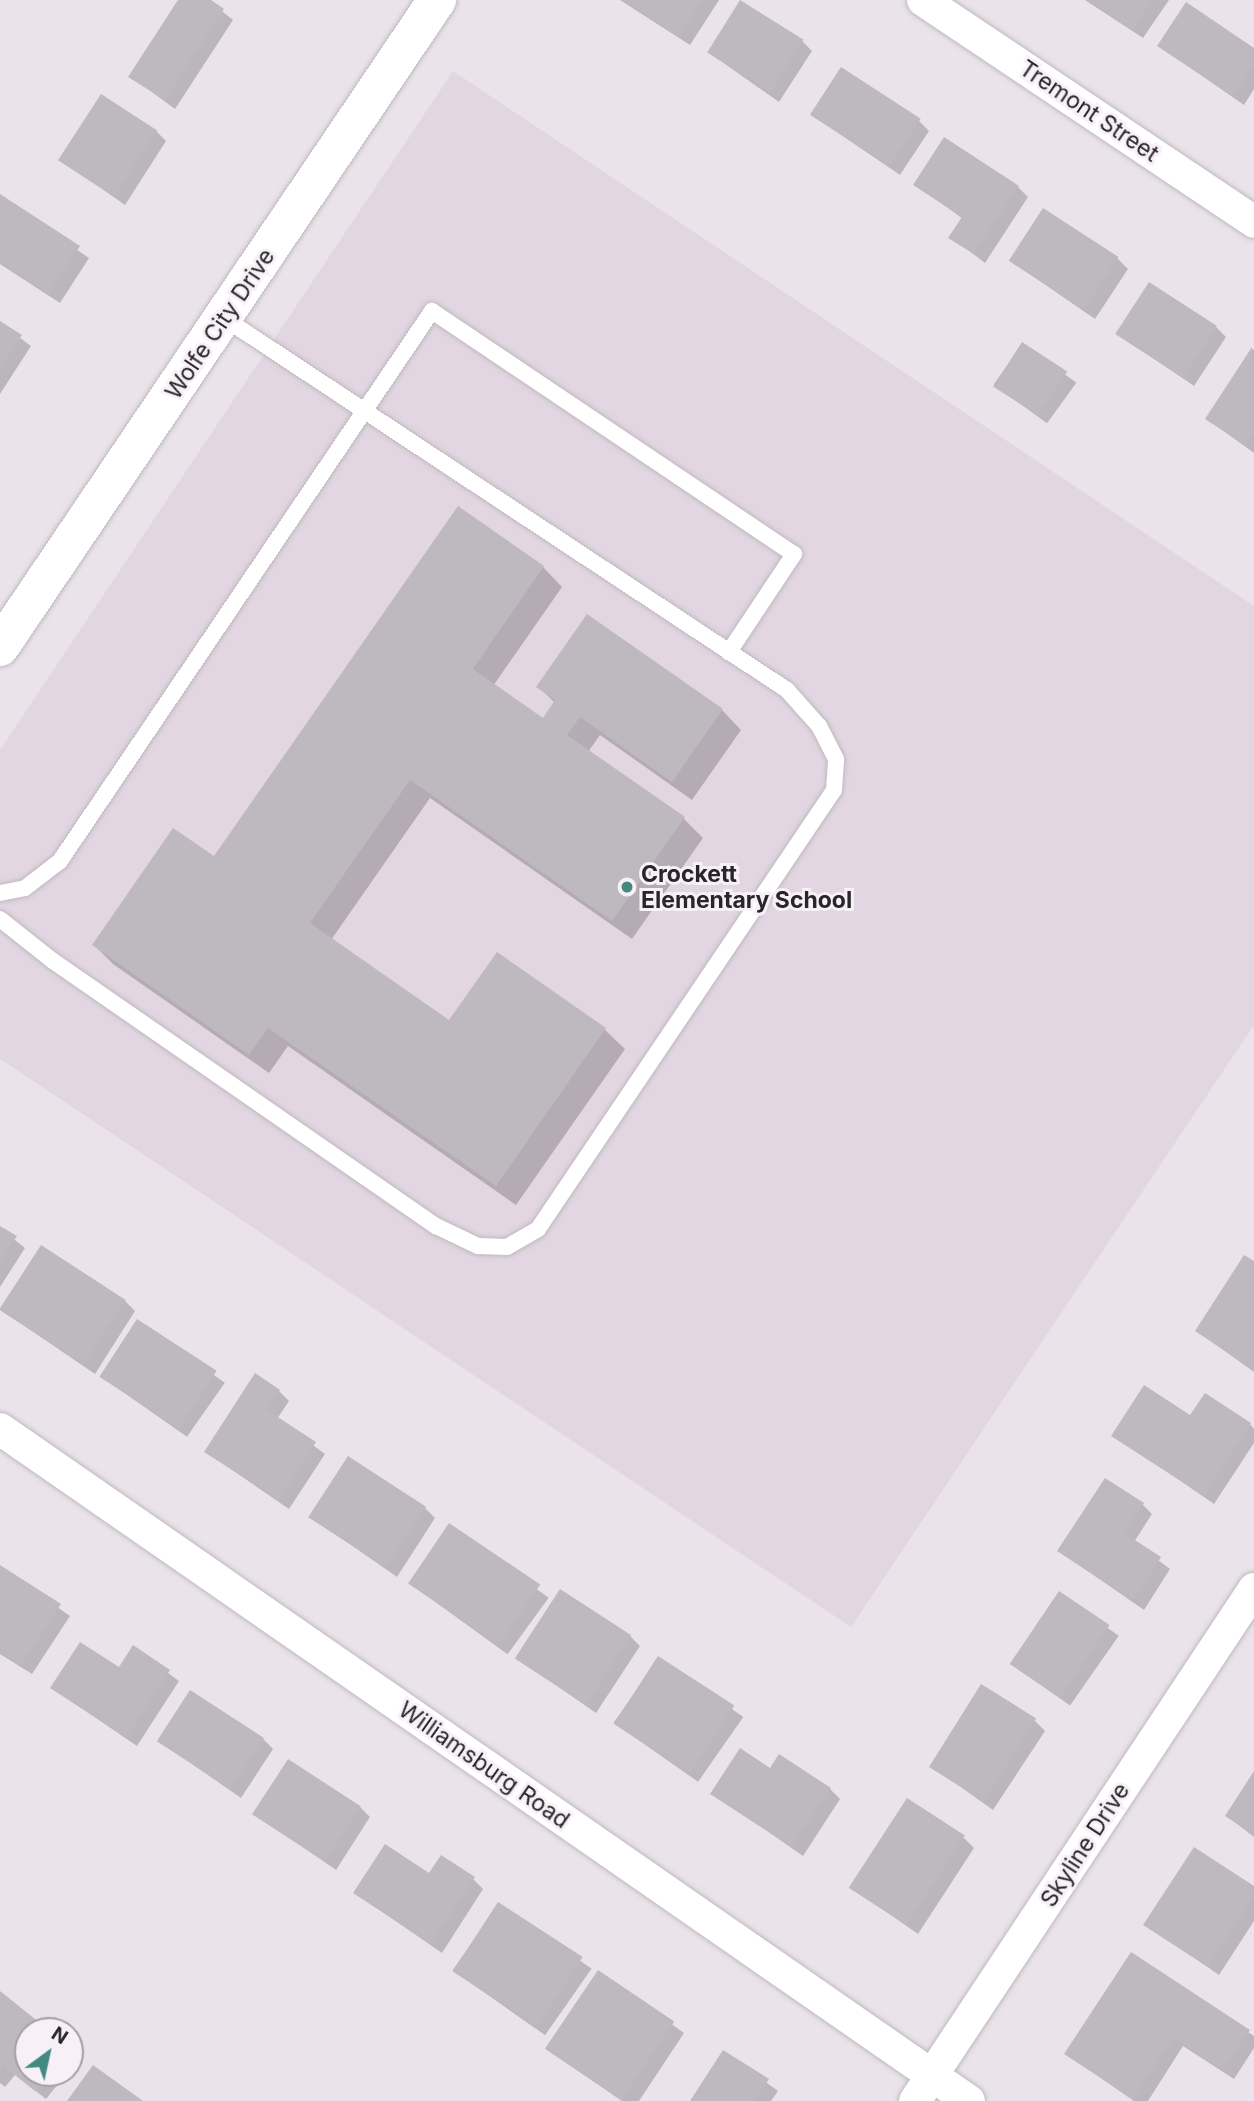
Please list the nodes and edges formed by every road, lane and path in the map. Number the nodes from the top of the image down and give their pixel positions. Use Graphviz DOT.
graph roads {
  1 [pos="437,0"];
  2 [pos="923,0"];
  3 [pos="1254,222"];
  4 [pos="224,318"];
  5 [pos="362,411"];
  6 [pos="0,647"];
  7 [pos="729,652"];
  8 [pos="0,893"];
  9 [pos="0,919"];
  10 [pos="0,1429"];
  11 [pos="1254,1589"];
  12 [pos="924,2089"];
  13 [pos="969,2101"];
  1 -- 4 [label="main road, Wolfe City Drive"];
  2 -- 3 [label="street, Tremont Street"];
  4 -- 5 [label="lane"];
  4 -- 6 [label="main road, Wolfe City Drive"];
  5 -- 7 [label="lane"];
  5 -- 7 [label="lane"];
  5 -- 8 [label="lane"];
  7 -- 9 [label="lane"];
  10 -- 12 [label="street, Williamsburg Road"];
  11 -- 12 [label="street, Skyline Drive"];
  12 -- 13 [label="street, Williamsburg Road"];
}
